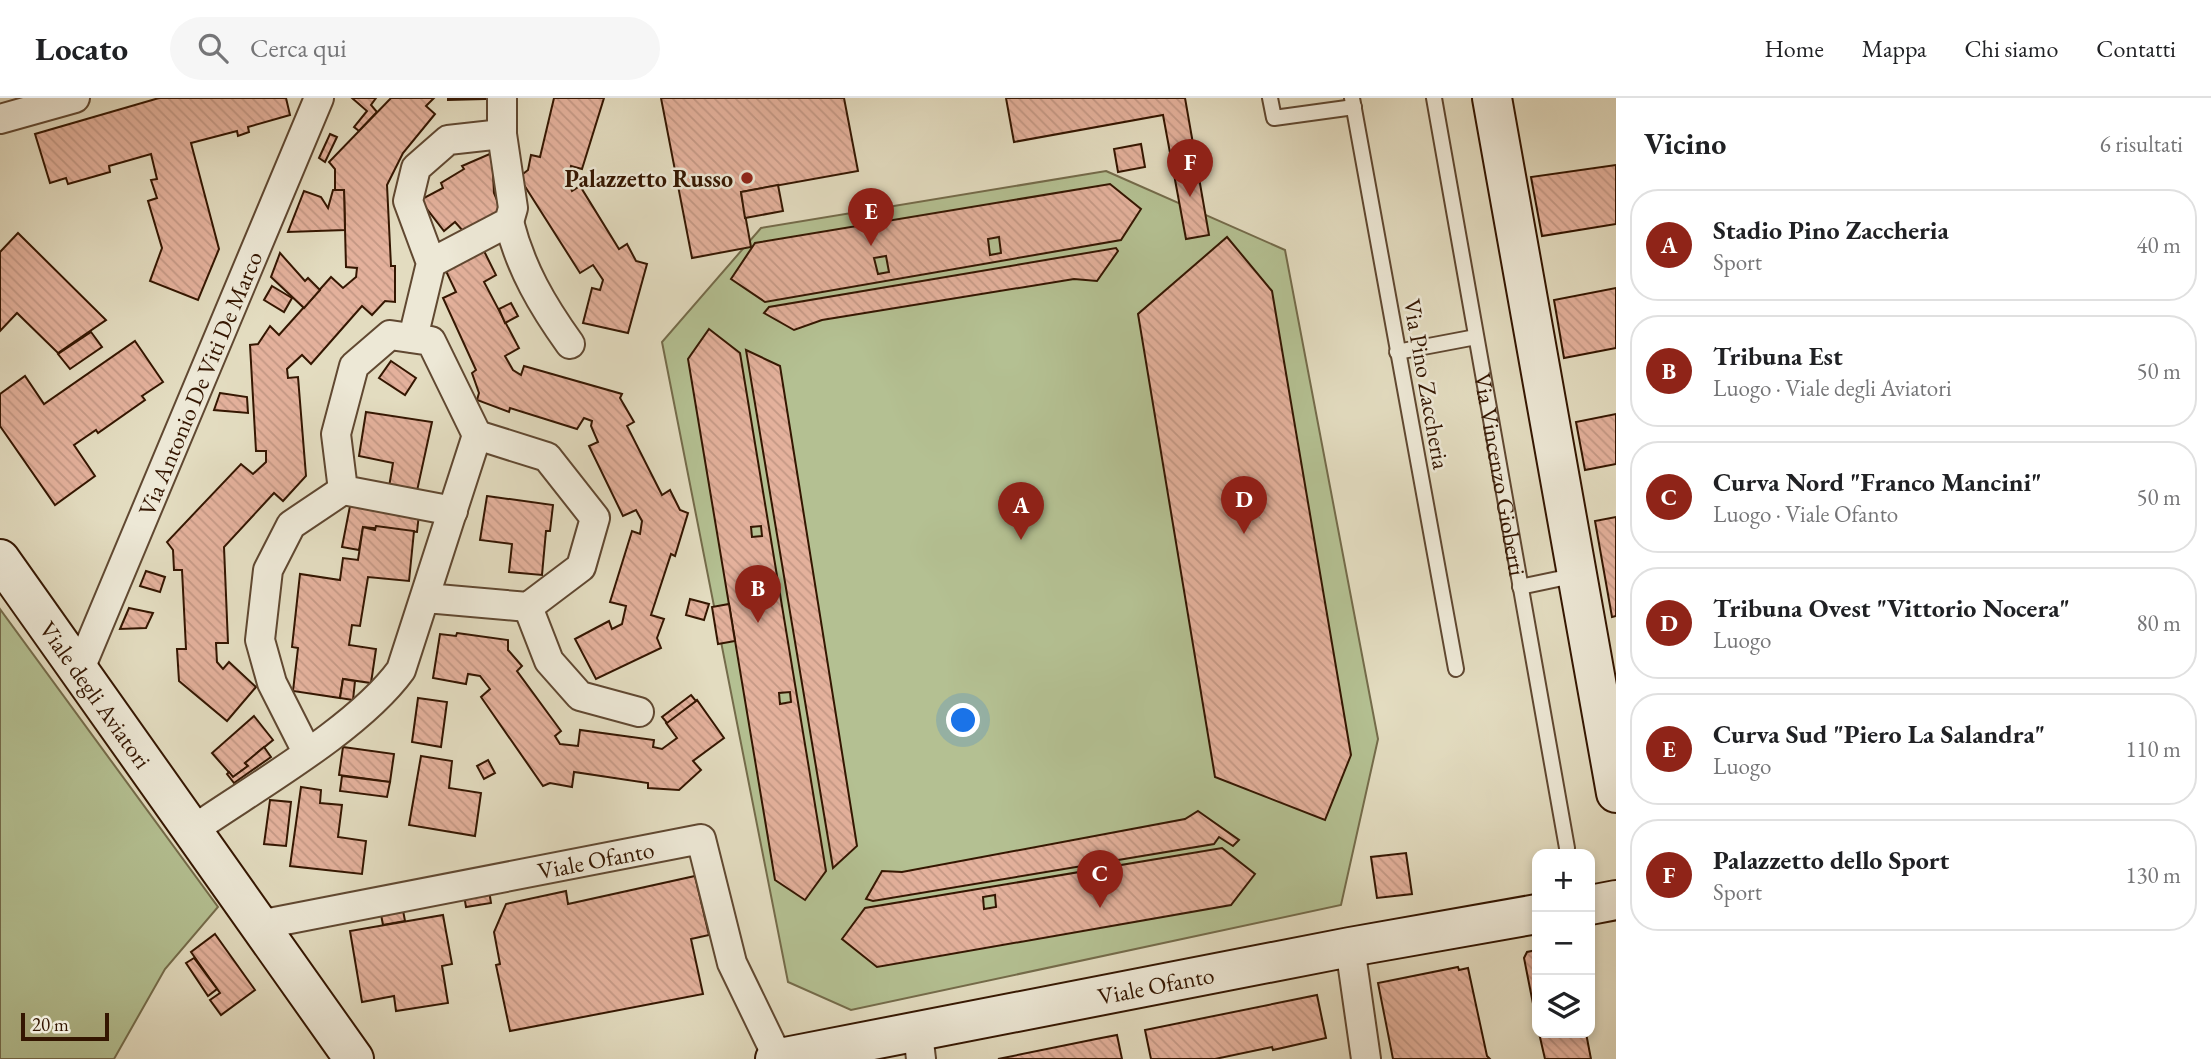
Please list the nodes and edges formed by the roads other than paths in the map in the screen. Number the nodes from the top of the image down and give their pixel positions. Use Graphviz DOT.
graph roads {
  1 [pos="75,98"];
  2 [pos="319,98"];
  3 [pos="502,98"];
  4 [pos="1270,98"];
  5 [pos="1434,98"];
  6 [pos="1492,98"];
  7 [pos="1353,103"];
  8 [pos="13,110"];
  9 [pos="502,134"];
  10 [pos="509,222"];
  11 [pos="431,263"];
  12 [pos="1476,337"];
  13 [pos="413,338"];
  14 [pos="570,344"];
  15 [pos="1397,352"];
  16 [pos="477,435"];
  17 [pos="343,490"];
  18 [pos="453,511"];
  19 [pos="0,559"];
  20 [pos="1577,575"];
  21 [pos="1520,587"];
  22 [pos="426,598"];
  23 [pos="528,607"];
  24 [pos="1456,669"];
  25 [pos="79,671"];
  26 [pos="639,712"];
  27 [pos="307,751"];
  28 [pos="1616,793"];
  29 [pos="193,830"];
  30 [pos="1567,848"];
  31 [pos="1616,900"];
  32 [pos="1595,904"];
  33 [pos="1532,915"];
  34 [pos="259,925"];
  35 [pos="1350,947"];
  36 [pos="919,1046"];
  37 [pos="354,1059"];
  38 [pos="776,1059"];
  39 [pos="1366,1059"];
  1 -- 8 [label="street"];
  2 -- 25 [label="street, Via Antonio De Viti De Marco"];
  3 -- 9 [label="street"];
  4 -- 7 [label="lane, Via Pino Zaccheria"];
  5 -- 12 [label="lane, Via Vincenzo Gioberti"];
  6 -- 20 [label="main road"];
  7 -- 15 [label="lane, Via Pino Zaccheria"];
  9 -- 10 [label="street"];
  9 -- 11 [label="street"];
  10 -- 11 [label="street"];
  10 -- 14 [label="street"];
  11 -- 13 [label="street"];
  12 -- 15 [label="lane"];
  12 -- 21 [label="lane, Via Vincenzo Gioberti"];
  13 -- 16 [label="street"];
  13 -- 17 [label="street"];
  15 -- 24 [label="lane, Via Pino Zaccheria"];
  16 -- 18 [label="street"];
  16 -- 23 [label="street"];
  17 -- 18 [label="street"];
  17 -- 27 [label="street"];
  18 -- 22 [label="street"];
  19 -- 25 [label="main road, Viale degli Aviatori"];
  20 -- 21 [label="lane"];
  20 -- 28 [label="main road"];
  21 -- 30 [label="lane, Via Vincenzo Gioberti"];
  22 -- 23 [label="street"];
  22 -- 27 [label="street"];
  23 -- 26 [label="street"];
  25 -- 29 [label="main road, Viale degli Aviatori"];
  27 -- 29 [label="street"];
  29 -- 34 [label="main road, Viale degli Aviatori"];
  31 -- 32 [label="main road"];
  33 -- 35 [label="main road, Viale Ofanto"];
  34 -- 37 [label="main road, Viale degli Aviatori"];
  34 -- 38 [label="street, Viale Ofanto"];
  35 -- 36 [label="main road, Viale Ofanto"];
  35 -- 39 [label="street"];
  36 -- 38 [label="main road, Viale Ofanto"];
}
